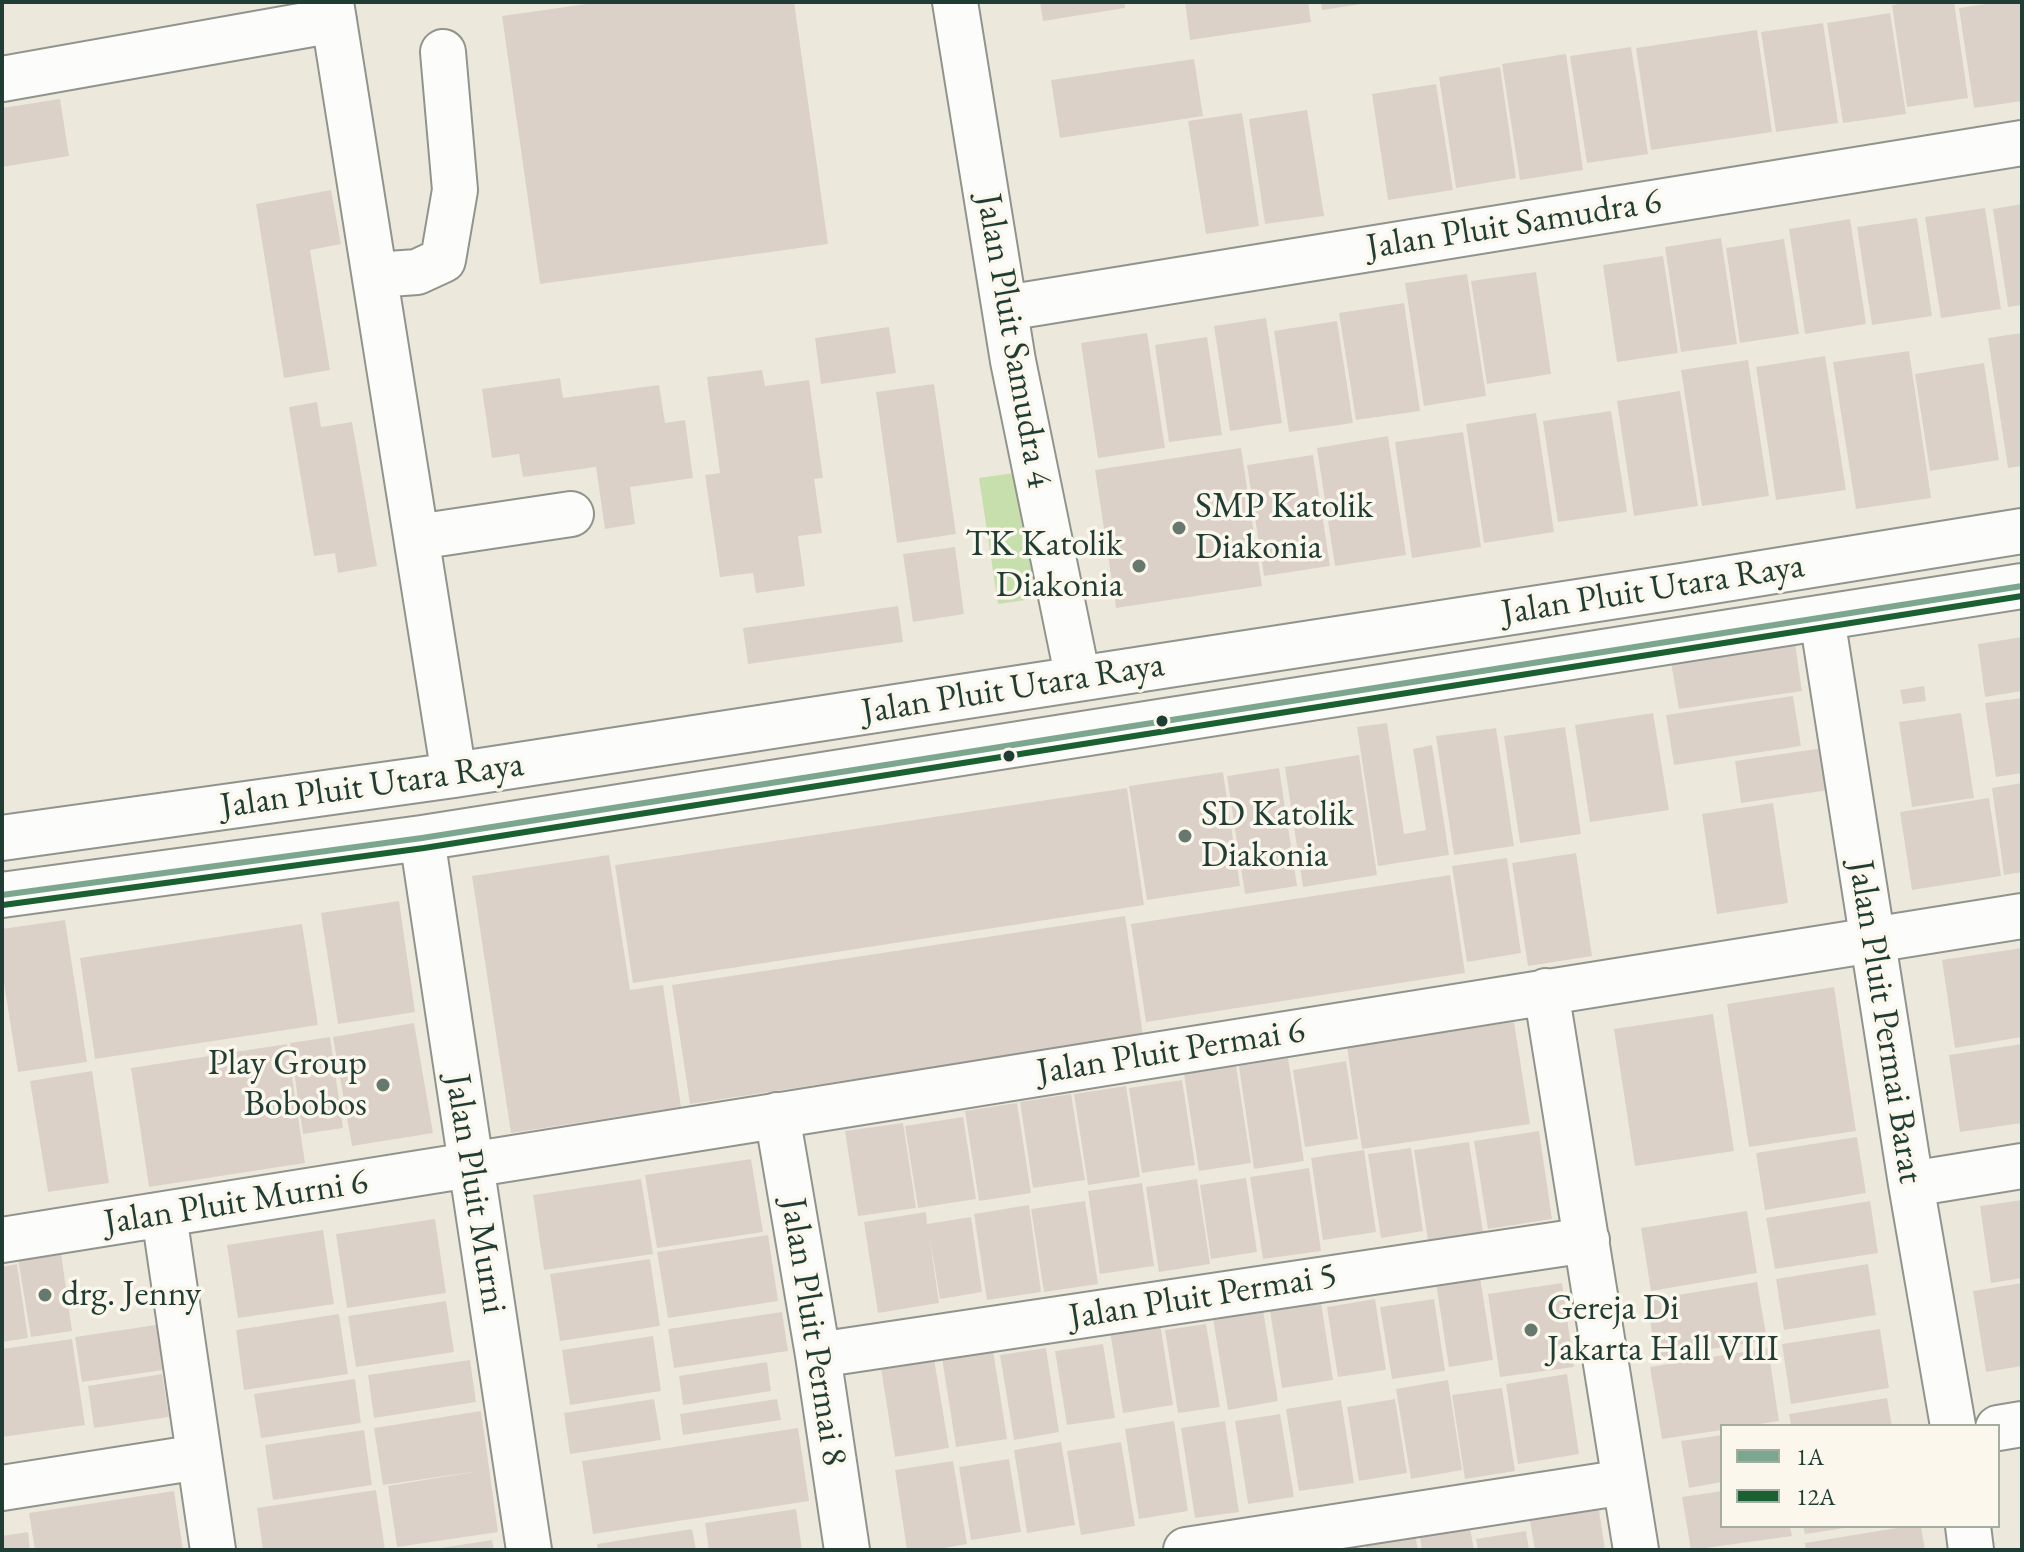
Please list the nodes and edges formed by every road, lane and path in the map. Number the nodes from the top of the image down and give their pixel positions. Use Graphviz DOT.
graph roads {
  1 [pos="955,2"];
  2 [pos="333,11"];
  3 [pos="443,52"];
  4 [pos="2,79"];
  5 [pos="2022,143"];
  6 [pos="375,275"];
  7 [pos="1006,308"];
  8 [pos="571,514"];
  9 [pos="2017,532"];
  10 [pos="417,537"];
  11 [pos="2020,586"];
  12 [pos="1822,618"];
  13 [pos="1078,679"];
  14 [pos="447,776"];
  15 [pos="434,836"];
  16 [pos="2,838"];
  17 [pos="2,895"];
  18 [pos="2022,916"];
  19 [pos="1873,938"];
  20 [pos="1546,991"];
  21 [pos="777,1115"];
  22 [pos="470,1166"];
  23 [pos="2022,1166"];
  24 [pos="1911,1184"];
  25 [pos="164,1215"];
  26 [pos="2,1240"];
  27 [pos="1587,1240"];
  28 [pos="818,1355"];
  29 [pos="1953,1424"];
  30 [pos="2022,1424"];
  31 [pos="2000,1428"];
  32 [pos="199,1457"];
  33 [pos="1625,1482"];
  34 [pos="2,1488"];
  35 [pos="1968,1528"];
  36 [pos="213,1550"];
  37 [pos="529,1550"];
  38 [pos="847,1550"];
  39 [pos="1186,1550"];
  40 [pos="1636,1550"];
  41 [pos="1971,1550"];
  1 -- 7 [label="street, Jalan Pluit Samudra 4"];
  2 -- 4 [label="street"];
  2 -- 6 [label="street, Jalan Pluit Murni"];
  3 -- 6 [label="street"];
  5 -- 7 [label="street, Jalan Pluit Samudra 6"];
  6 -- 10 [label="street, Jalan Pluit Murni"];
  7 -- 13 [label="street, Jalan Pluit Samudra 4"];
  8 -- 10 [label="street"];
  9 -- 11 [label="street"];
  9 -- 13 [label="street, Jalan Pluit Utara Raya"];
  10 -- 14 [label="street, Jalan Pluit Murni"];
  11 -- 12 [label="street, Jalan Pluit Utara Raya"];
  12 -- 15 [label="street, Jalan Pluit Utara Raya"];
  12 -- 19 [label="street, Jalan Pluit Permai Barat"];
  13 -- 14 [label="street, Jalan Pluit Utara Raya"];
  14 -- 15 [label="street, Jalan Pluit Murni"];
  14 -- 16 [label="street, Jalan Pluit Utara Raya"];
  15 -- 17 [label="street, Jalan Pluit Utara Raya"];
  15 -- 22 [label="street, Jalan Pluit Murni"];
  18 -- 19 [label="street, Jalan Pluit Permai 6"];
  19 -- 20 [label="street, Jalan Pluit Permai 6"];
  19 -- 24 [label="street, Jalan Pluit Permai Barat"];
  20 -- 21 [label="street, Jalan Pluit Permai 6"];
  20 -- 27 [label="street"];
  21 -- 22 [label="street, Jalan Pluit Permai 6"];
  21 -- 28 [label="street, Jalan Pluit Permai 8"];
  22 -- 25 [label="street, Jalan Pluit Murni 6"];
  22 -- 37 [label="street, Jalan Pluit Murni"];
  23 -- 24 [label="street"];
  24 -- 29 [label="street, Jalan Pluit Permai Barat"];
  25 -- 26 [label="street, Jalan Pluit Murni 6"];
  25 -- 32 [label="street"];
  27 -- 28 [label="street, Jalan Pluit Permai 5"];
  27 -- 33 [label="street"];
  28 -- 38 [label="street, Jalan Pluit Permai 8"];
  30 -- 31 [label="street"];
  32 -- 34 [label="street"];
  32 -- 36 [label="street"];
  33 -- 39 [label="street"];
  33 -- 40 [label="street"];
  35 -- 41 [label="street"];
}
